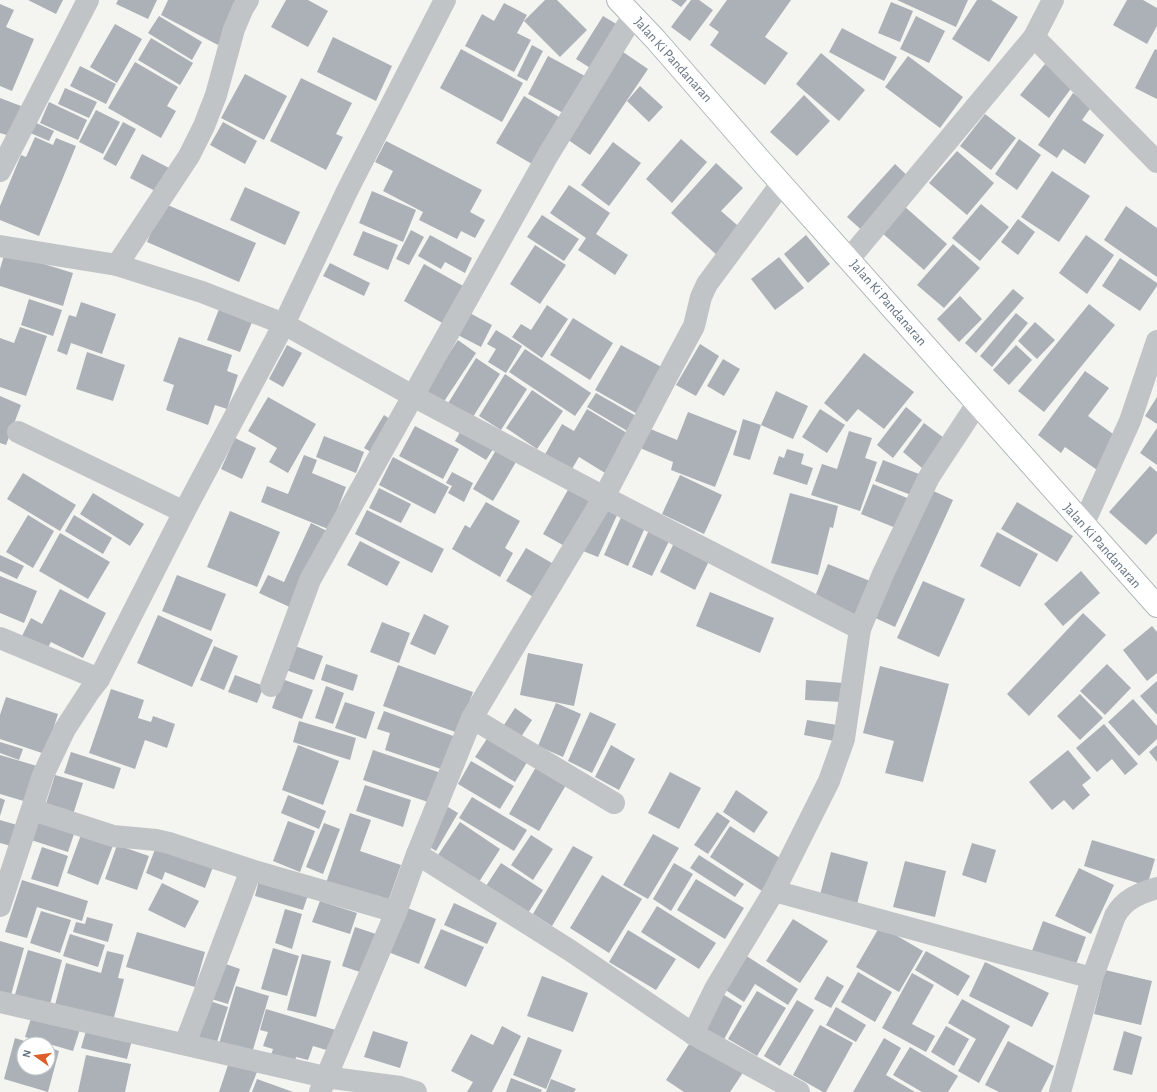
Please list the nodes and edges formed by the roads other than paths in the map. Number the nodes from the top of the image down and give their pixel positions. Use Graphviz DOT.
graph roads {
  1 [pos="88,0"];
  2 [pos="248,0"];
  3 [pos="445,0"];
  4 [pos="618,0"];
  5 [pos="1053,0"];
  6 [pos="633,16"];
  7 [pos="1034,37"];
  8 [pos="1157,162"];
  9 [pos="0,171"];
  10 [pos="781,184"];
  11 [pos="0,246"];
  12 [pos="849,259"];
  13 [pos="117,265"];
  14 [pos="284,324"];
  15 [pos="1157,341"];
  16 [pos="413,396"];
  17 [pos="977,404"];
  18 [pos="18,432"];
  19 [pos="604,497"];
  20 [pos="184,512"];
  21 [pos="1083,525"];
  22 [pos="1157,606"];
  23 [pos="860,629"];
  24 [pos="0,638"];
  25 [pos="98,679"];
  26 [pos="271,686"];
  27 [pos="472,718"];
  28 [pos="614,803"];
  29 [pos="33,810"];
  30 [pos="417,854"];
  31 [pos="251,870"];
  32 [pos="1157,888"];
  33 [pos="774,891"];
  34 [pos="0,906"];
  35 [pos="396,912"];
  36 [pos="1092,978"];
  37 [pos="0,1002"];
  38 [pos="693,1034"];
  39 [pos="184,1044"];
  40 [pos="322,1084"];
  41 [pos="416,1092"];
  42 [pos="799,1092"];
  43 [pos="1060,1092"];
  1 -- 9 [label="street"];
  2 -- 13 [label="street"];
  3 -- 14 [label="street"];
  4 -- 6 [label="main road, Jalan Ki Pandanaran"];
  5 -- 7 [label="street"];
  6 -- 10 [label="main road, Jalan Ki Pandanaran"];
  6 -- 16 [label="street"];
  7 -- 8 [label="street"];
  7 -- 12 [label="street"];
  10 -- 12 [label="main road, Jalan Ki Pandanaran"];
  10 -- 19 [label="street"];
  11 -- 13 [label="street"];
  12 -- 17 [label="main road, Jalan Ki Pandanaran"];
  13 -- 14 [label="street"];
  14 -- 16 [label="street"];
  14 -- 20 [label="street"];
  15 -- 21 [label="street"];
  16 -- 19 [label="street"];
  16 -- 26 [label="street"];
  17 -- 21 [label="main road, Jalan Ki Pandanaran"];
  17 -- 23 [label="street"];
  18 -- 20 [label="street"];
  19 -- 23 [label="street"];
  19 -- 27 [label="street"];
  20 -- 25 [label="street"];
  21 -- 22 [label="main road, Jalan Ki Pandanaran"];
  23 -- 33 [label="street"];
  24 -- 25 [label="street"];
  25 -- 29 [label="street"];
  27 -- 28 [label="street"];
  27 -- 30 [label="street"];
  29 -- 31 [label="street"];
  29 -- 34 [label="street"];
  30 -- 35 [label="street"];
  30 -- 38 [label="street"];
  31 -- 35 [label="street"];
  31 -- 39 [label="street"];
  32 -- 36 [label="street"];
  33 -- 36 [label="street"];
  33 -- 38 [label="street"];
  35 -- 40 [label="street"];
  36 -- 43 [label="street"];
  37 -- 39 [label="street"];
  38 -- 42 [label="street"];
  39 -- 40 [label="street"];
  40 -- 41 [label="street"];
}
